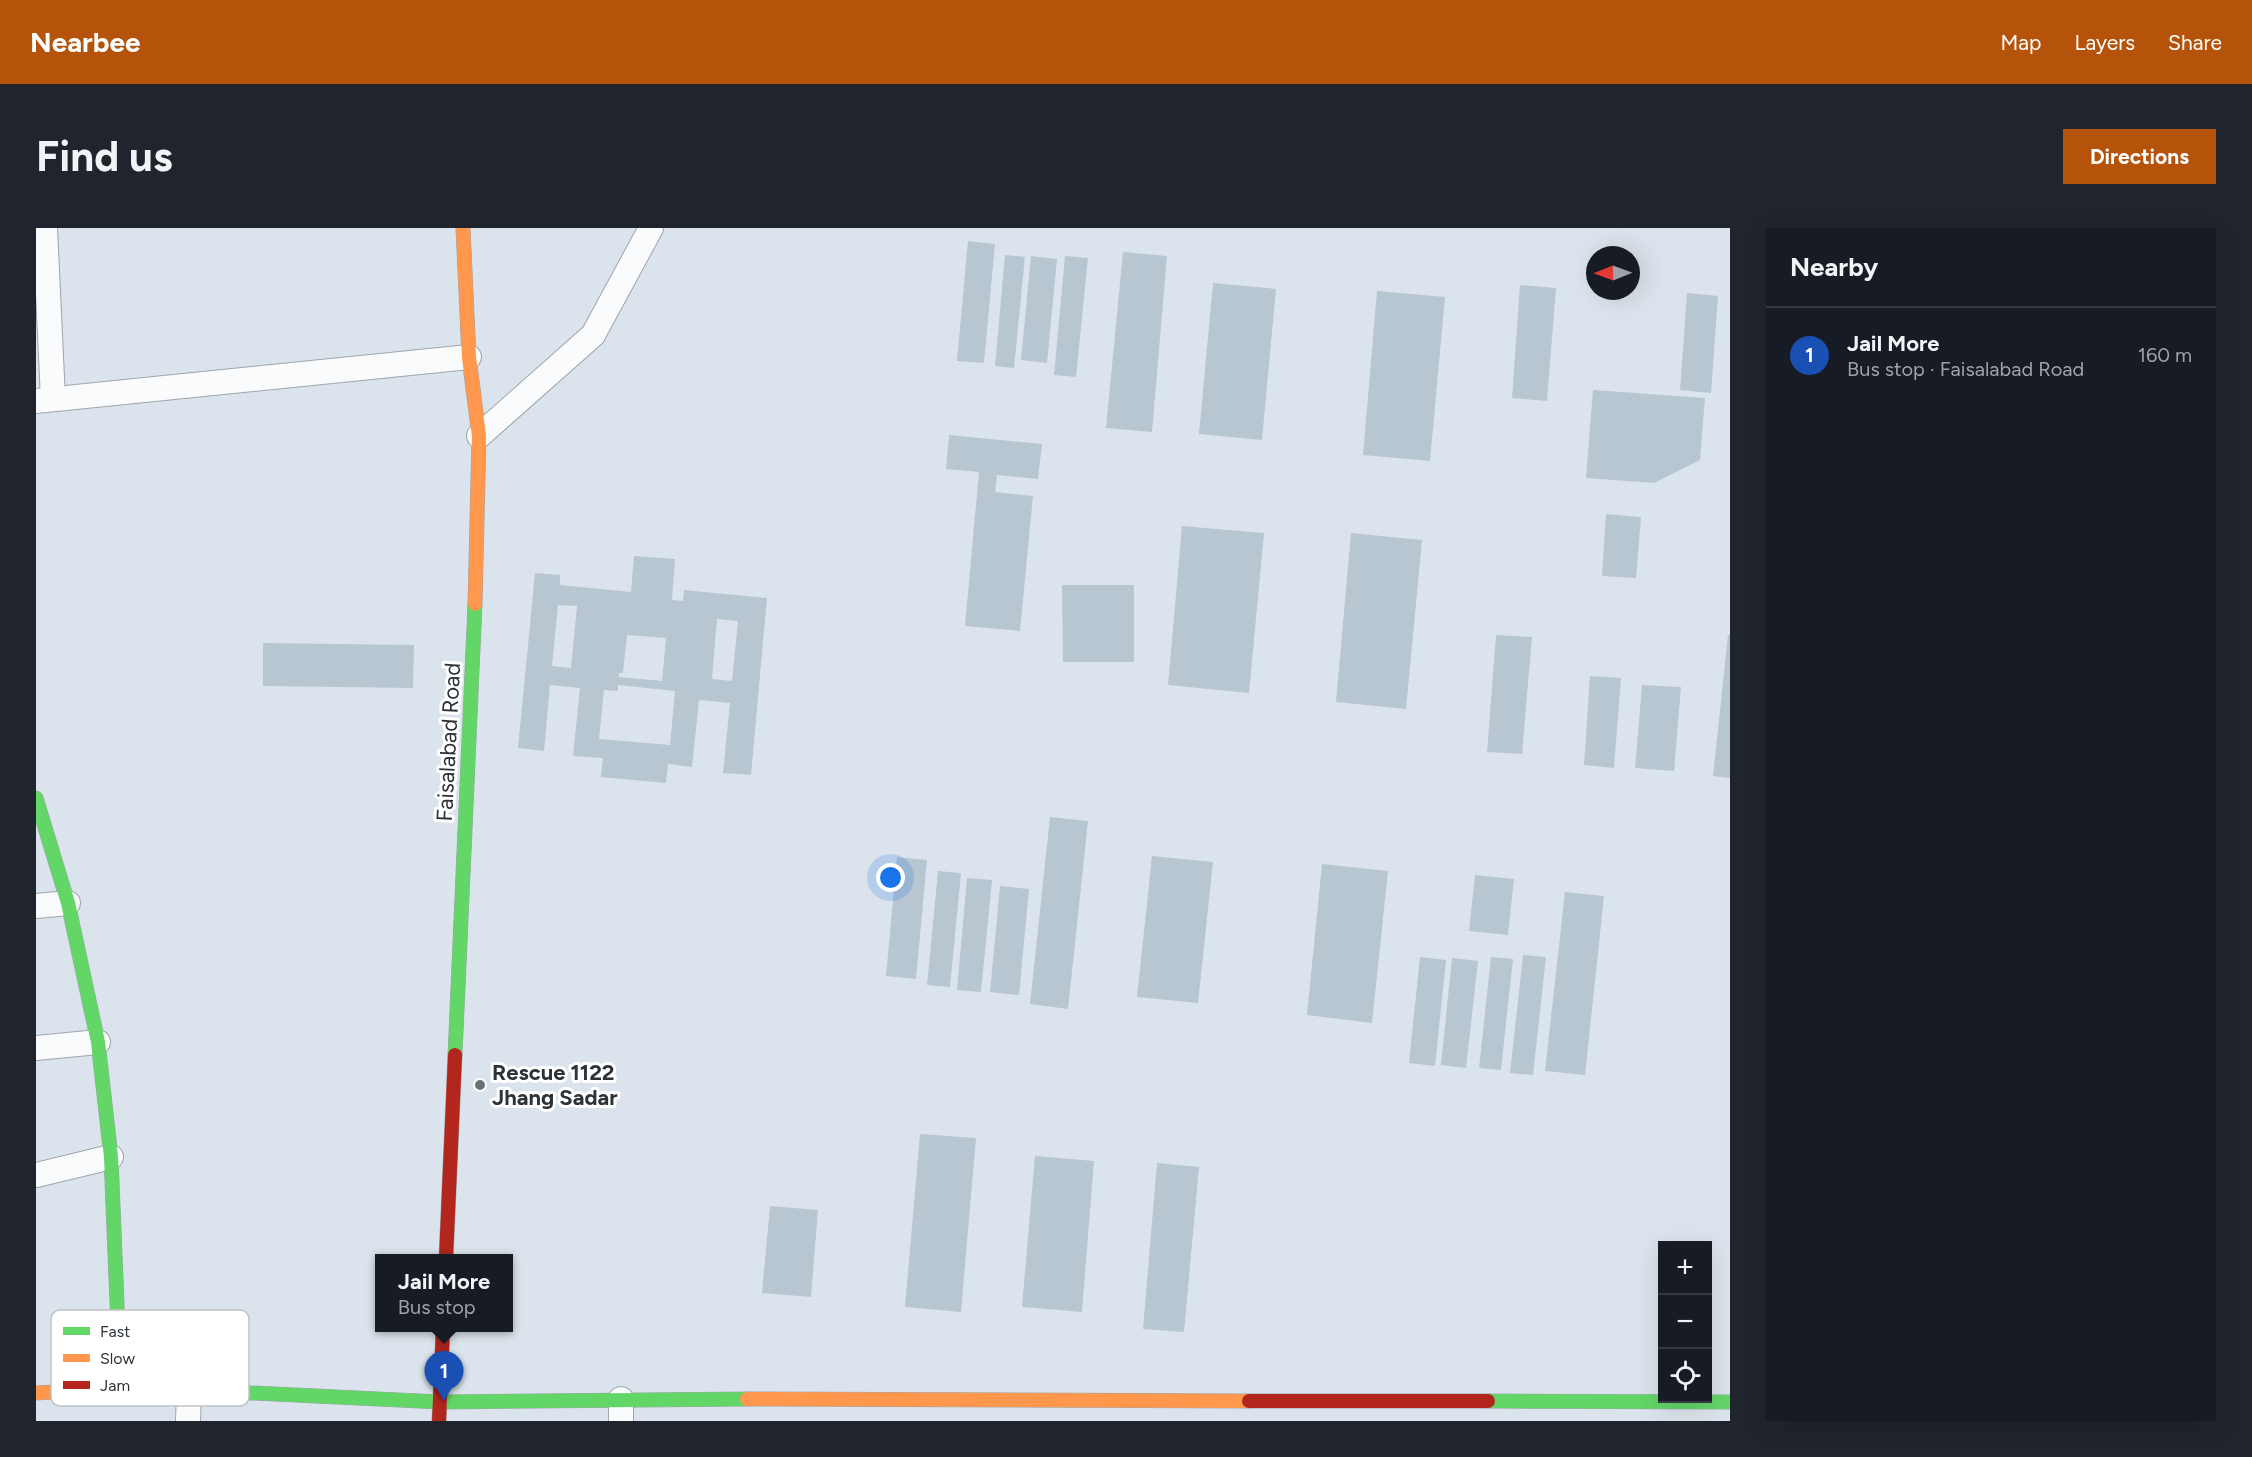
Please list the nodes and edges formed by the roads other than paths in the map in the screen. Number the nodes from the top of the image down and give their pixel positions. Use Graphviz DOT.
graph roads {
  1 [pos="45,228"];
  2 [pos="463,228"];
  3 [pos="651,228"];
  4 [pos="469,357"];
  5 [pos="45,400"];
  6 [pos="479,436"];
  7 [pos="36,798"];
  8 [pos="68,903"];
  9 [pos="36,906"];
  10 [pos="98,1042"];
  11 [pos="36,1048"];
  12 [pos="111,1157"];
  13 [pos="36,1175"];
  14 [pos="446,1254"];
  15 [pos="118,1310"];
  16 [pos="443,1332"];
  17 [pos="51,1392"];
  18 [pos="36,1393"];
  19 [pos="249,1393"];
  20 [pos="440,1402"];
  21 [pos="1730,1402"];
  22 [pos="188,1406"];
  23 [pos="621,1410"];
  24 [pos="772,1410"];
  25 [pos="1022,1411"];
  26 [pos="1181,1411"];
  27 [pos="1355,1411"];
  28 [pos="1539,1411"];
  29 [pos="188,1421"];
  30 [pos="439,1421"];
  1 -- 5 [label="street"];
  2 -- 4 [label="street, Faisalabad Road"];
  3 -- 6 [label="street"];
  4 -- 5 [label="street"];
  4 -- 6 [label="street, Faisalabad Road"];
  6 -- 14 [label="street, Faisalabad Road"];
  7 -- 8 [label="street"];
  8 -- 9 [label="street"];
  8 -- 10 [label="street"];
  10 -- 11 [label="street"];
  10 -- 12 [label="street"];
  12 -- 13 [label="street"];
  12 -- 15 [label="street"];
  16 -- 20 [label="street"];
  17 -- 18 [label="street"];
  19 -- 20 [label="street"];
  20 -- 23 [label="street"];
  20 -- 30 [label="street"];
  21 -- 28 [label="street"];
  22 -- 29 [label="street"];
  23 -- 24 [label="street"];
  24 -- 25 [label="street"];
  25 -- 26 [label="street"];
  26 -- 27 [label="street"];
  27 -- 28 [label="street"];
}
